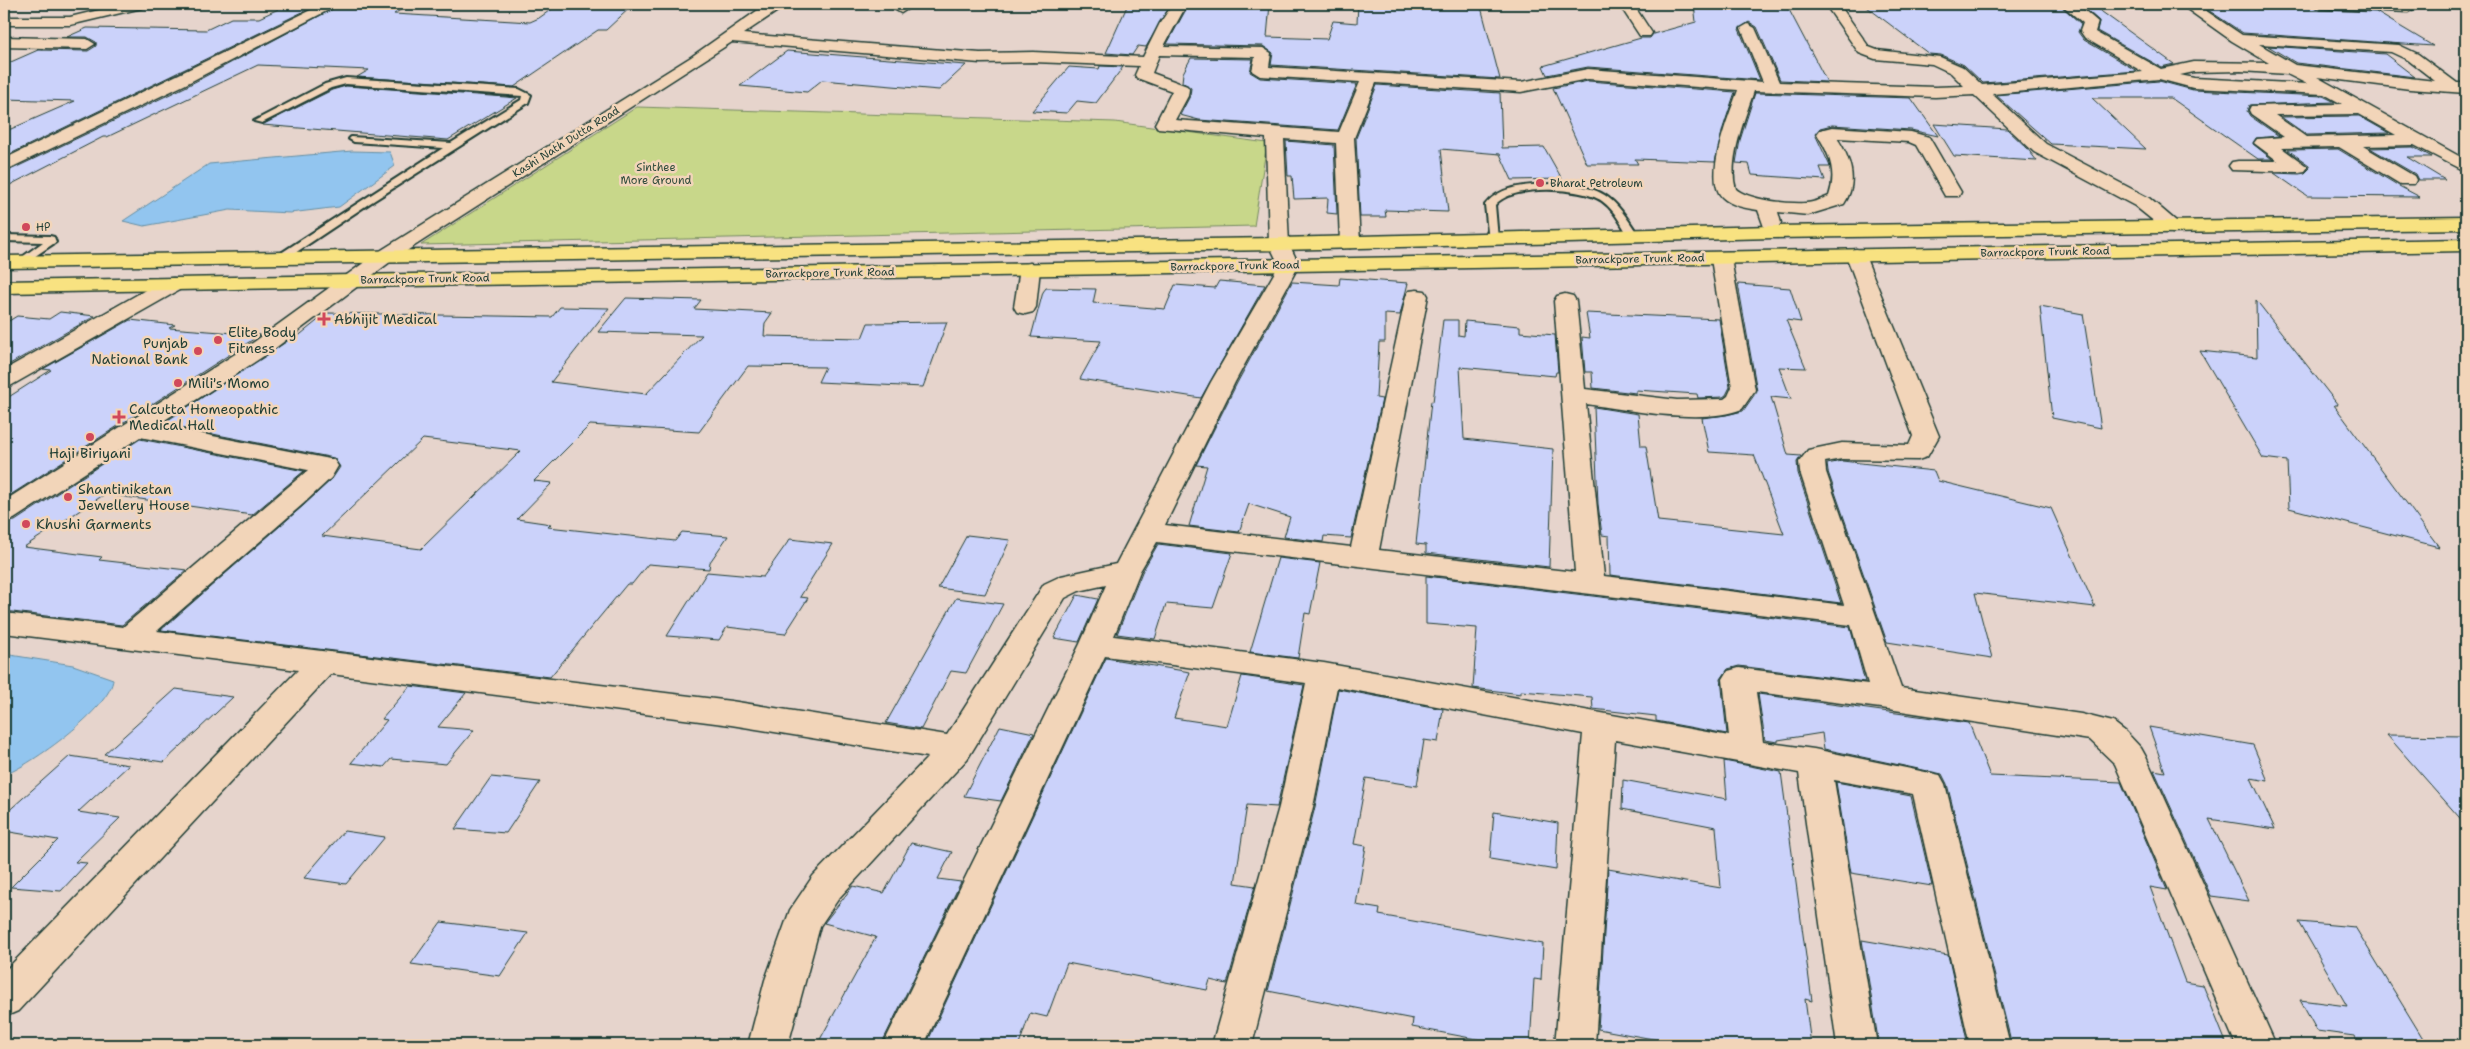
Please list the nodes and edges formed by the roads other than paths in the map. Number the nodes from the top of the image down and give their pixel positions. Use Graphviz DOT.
graph roads {
  1 [pos="141,4"];
  2 [pos="333,4"];
  3 [pos="781,4"];
  4 [pos="1180,4"];
  5 [pos="1626,4"];
  6 [pos="1832,4"];
  7 [pos="2068,4"];
  8 [pos="2187,4"];
  9 [pos="2320,4"];
  10 [pos="2408,8"];
  11 [pos="4,20"];
  12 [pos="1748,28"];
  13 [pos="1645,32"];
  14 [pos="729,37"];
  15 [pos="2237,38"];
  16 [pos="4,42"];
  17 [pos="88,44"];
  18 [pos="1151,56"];
  19 [pos="2291,69"];
  20 [pos="2151,75"];
  21 [pos="1370,77"];
  22 [pos="1747,86"];
  23 [pos="1773,86"];
  24 [pos="2460,87"];
  25 [pos="1977,90"];
  26 [pos="2327,90"];
  27 [pos="2183,97"];
  28 [pos="2229,101"];
  29 [pos="2360,109"];
  30 [pos="2256,110"];
  31 [pos="259,121"];
  32 [pos="1275,133"];
  33 [pos="1345,138"];
  34 [pos="354,139"];
  35 [pos="2416,140"];
  36 [pos="2302,142"];
  37 [pos="2343,142"];
  38 [pos="452,146"];
  39 [pos="4,166"];
  40 [pos="2238,166"];
  41 [pos="2466,167"];
  42 [pos="2407,180"];
  43 [pos="1952,192"];
  44 [pos="1766,205"];
  45 [pos="2466,224"];
  46 [pos="2173,227"];
  47 [pos="1773,232"];
  48 [pos="1634,236"];
  49 [pos="4,238"];
  50 [pos="1492,238"];
  51 [pos="1350,242"];
  52 [pos="2466,245"];
  53 [pos="1284,254"];
  54 [pos="387,255"];
  55 [pos="1856,255"];
  56 [pos="282,257"];
  57 [pos="1721,259"];
  58 [pos="13,262"];
  59 [pos="1030,269"];
  60 [pos="350,281"];
  61 [pos="172,284"];
  62 [pos="4,287"];
  63 [pos="1417,296"];
  64 [pos="1565,301"];
  65 [pos="1025,306"];
  66 [pos="4,380"];
  67 [pos="1573,396"];
  68 [pos="138,428"];
  69 [pos="4,513"];
  70 [pos="1148,532"];
  71 [pos="1363,558"];
  72 [pos="1126,571"];
  73 [pos="1590,583"];
  74 [pos="1863,617"];
  75 [pos="4,623"];
  76 [pos="130,638"];
  77 [pos="1095,644"];
  78 [pos="324,662"];
  79 [pos="1324,674"];
  80 [pos="1888,698"];
  81 [pos="1600,726"];
  82 [pos="956,749"];
  83 [pos="1747,750"];
  84 [pos="1814,762"];
  85 [pos="4,1000"];
  86 [pos="768,1045"];
  87 [pos="903,1045"];
  88 [pos="1232,1045"];
  89 [pos="1575,1045"];
  90 [pos="1857,1045"];
  91 [pos="1990,1045"];
  92 [pos="2256,1045"];
  1 -- 11 [label="street"];
  2 -- 39 [label="street"];
  3 -- 14 [label="street, Kashi Nath Dutta Road"];
  4 -- 18 [label="street"];
  5 -- 13 [label="street"];
  6 -- 25 [label="street"];
  7 -- 20 [label="street"];
  8 -- 15 [label="street"];
  9 -- 10 [label="street"];
  12 -- 23 [label="street"];
  14 -- 18 [label="street"];
  14 -- 54 [label="street, Kashi Nath Dutta Road"];
  15 -- 19 [label="street"];
  15 -- 24 [label="street"];
  16 -- 17 [label="street"];
  18 -- 21 [label="street"];
  18 -- 32 [label="street"];
  19 -- 20 [label="street"];
  19 -- 24 [label="street"];
  19 -- 26 [label="street"];
  20 -- 25 [label="street"];
  20 -- 26 [label="street"];
  20 -- 27 [label="street"];
  21 -- 22 [label="street"];
  21 -- 33 [label="street"];
  22 -- 23 [label="street"];
  22 -- 44 [label="street"];
  23 -- 25 [label="street"];
  25 -- 46 [label="street"];
  26 -- 29 [label="street"];
  28 -- 30 [label="street"];
  29 -- 30 [label="street"];
  29 -- 35 [label="street"];
  30 -- 36 [label="street"];
  31 -- 38 [label="lane"];
  32 -- 33 [label="street"];
  32 -- 53 [label="street"];
  33 -- 51 [label="street"];
  34 -- 38 [label="lane"];
  35 -- 37 [label="street"];
  35 -- 41 [label="street"];
  36 -- 37 [label="street"];
  36 -- 40 [label="street"];
  37 -- 42 [label="street"];
  38 -- 56 [label="lane"];
  43 -- 44 [label="street"];
  44 -- 47 [label="street"];
  45 -- 46 [label="main road, Barrackpore Trunk Road"];
  46 -- 47 [label="main road, Barrackpore Trunk Road"];
  47 -- 48 [label="main road, Barrackpore Trunk Road"];
  48 -- 50 [label="main road, Barrackpore Trunk Road"];
  48 -- 50 [label="lane"];
  49 -- 58 [label="lane"];
  50 -- 51 [label="main road, Barrackpore Trunk Road"];
  51 -- 53 [label="main road, Barrackpore Trunk Road"];
  52 -- 55 [label="main road, Barrackpore Trunk Road"];
  53 -- 54 [label="main road, Barrackpore Trunk Road"];
  53 -- 57 [label="main road, Barrackpore Trunk Road"];
  53 -- 59 [label="main road, Barrackpore Trunk Road"];
  53 -- 70 [label="street"];
  54 -- 56 [label="main road, Barrackpore Trunk Road"];
  54 -- 60 [label="street, Kashi Nath Dutta Road"];
  55 -- 57 [label="main road, Barrackpore Trunk Road"];
  55 -- 74 [label="street"];
  56 -- 58 [label="main road, Barrackpore Trunk Road"];
  57 -- 67 [label="street"];
  59 -- 60 [label="main road, Barrackpore Trunk Road"];
  59 -- 65 [label="street"];
  60 -- 61 [label="main road, Barrackpore Trunk Road"];
  60 -- 68 [label="street, Kashi Nath Dutta Road"];
  61 -- 62 [label="main road, Barrackpore Trunk Road"];
  61 -- 66 [label="street"];
  63 -- 71 [label="street"];
  64 -- 67 [label="street"];
  67 -- 73 [label="street"];
  68 -- 69 [label="street, Kashi Nath Dutta Road"];
  68 -- 76 [label="street"];
  70 -- 71 [label="street"];
  70 -- 72 [label="street"];
  71 -- 73 [label="street"];
  72 -- 77 [label="street"];
  72 -- 82 [label="street"];
  73 -- 74 [label="street"];
  74 -- 80 [label="street"];
  75 -- 76 [label="street"];
  76 -- 78 [label="street"];
  77 -- 79 [label="street"];
  77 -- 87 [label="street"];
  78 -- 82 [label="street"];
  78 -- 85 [label="street"];
  79 -- 81 [label="street"];
  79 -- 88 [label="street"];
  80 -- 83 [label="street"];
  80 -- 92 [label="street"];
  81 -- 83 [label="street"];
  81 -- 89 [label="street"];
  82 -- 86 [label="street"];
  83 -- 84 [label="street"];
  84 -- 90 [label="street"];
  84 -- 91 [label="street"];
}
